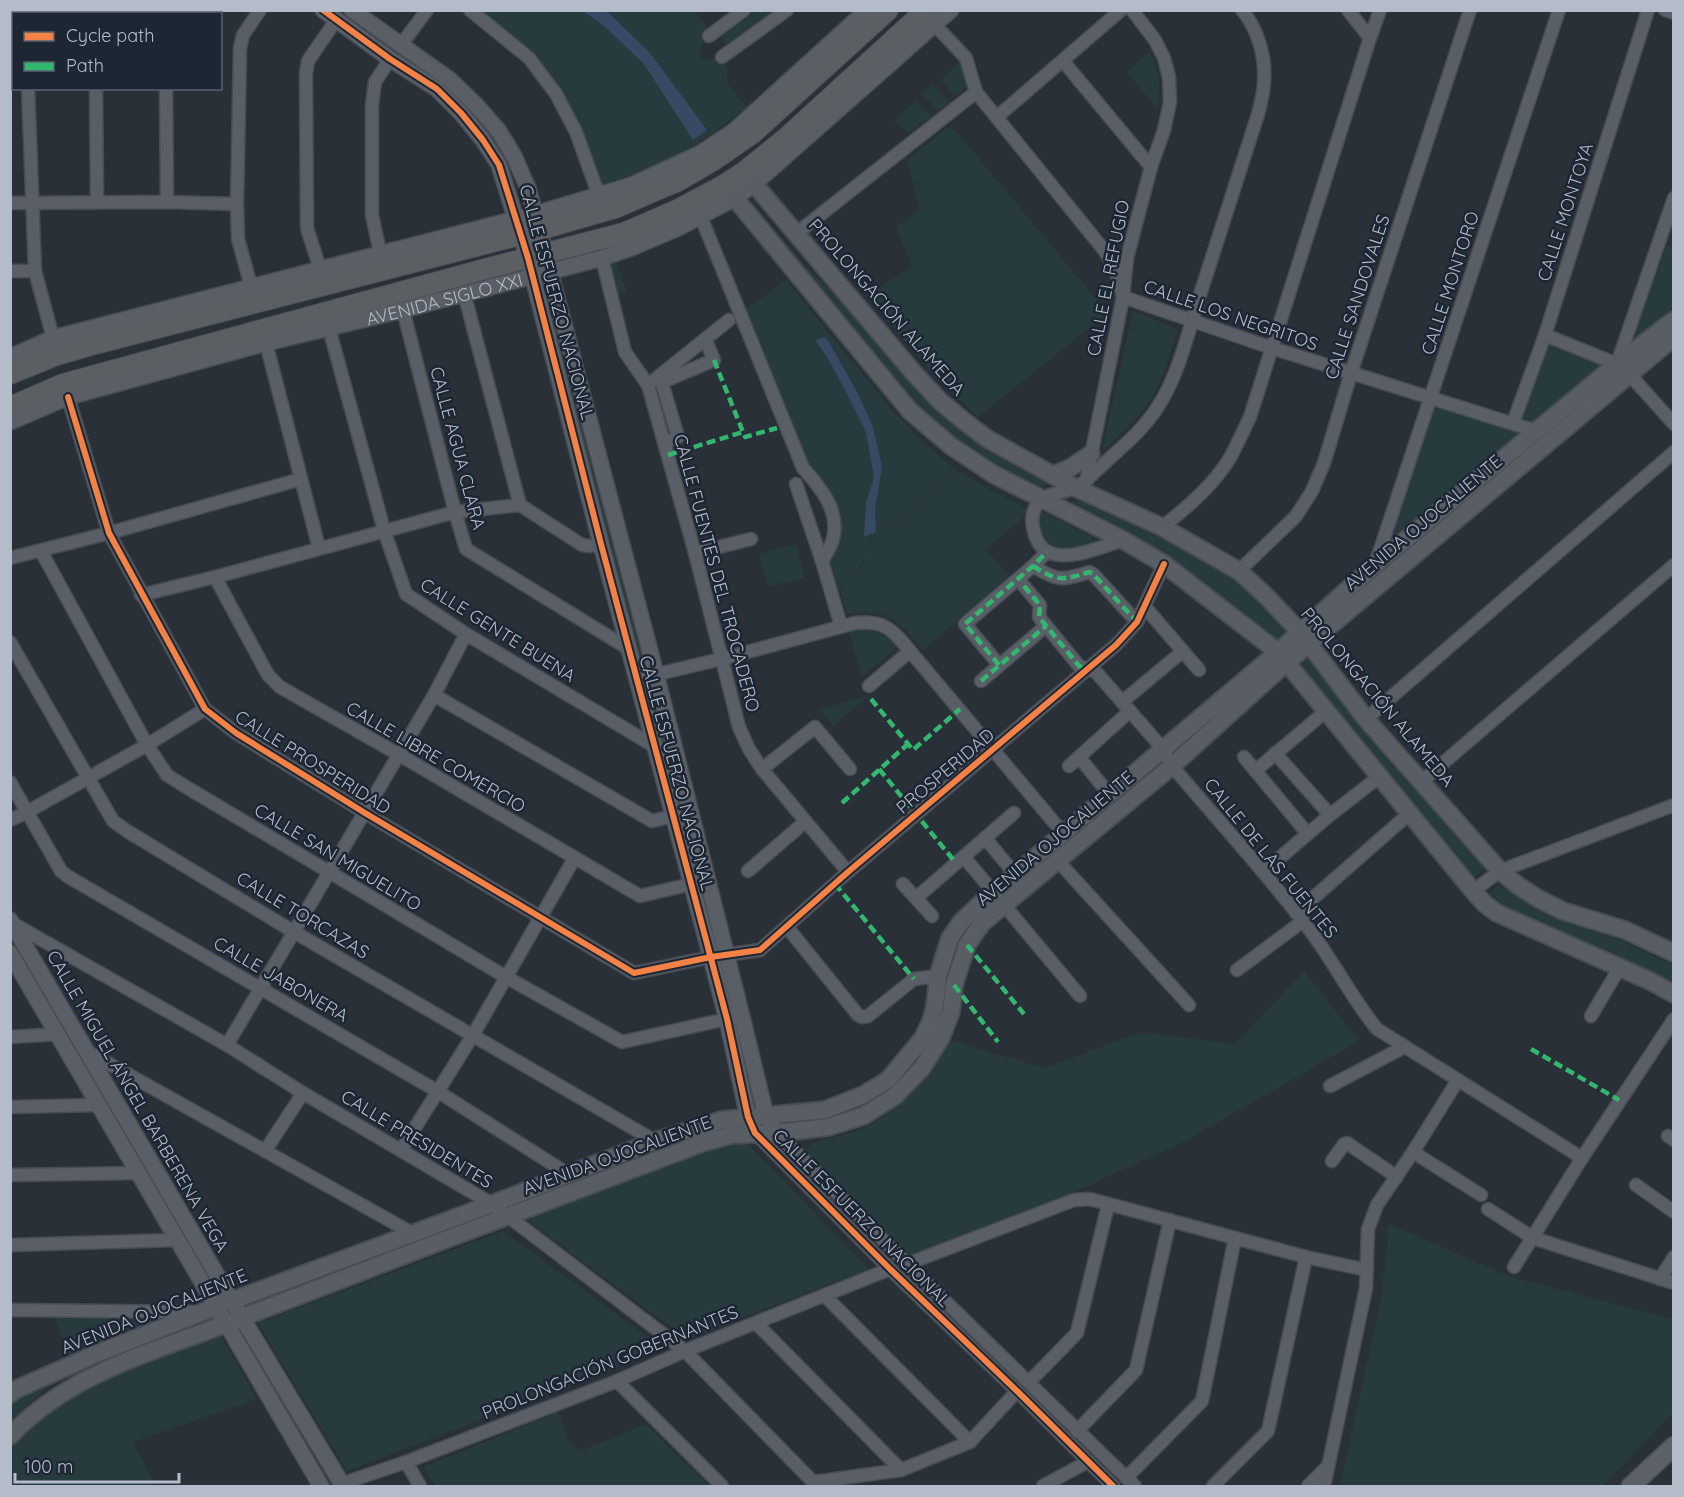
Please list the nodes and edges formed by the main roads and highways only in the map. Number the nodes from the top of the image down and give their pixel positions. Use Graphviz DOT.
graph roads {
  1 [pos="888,10"];
  2 [pos="931,18"];
  3 [pos="777,94"];
  4 [pos="753,133"];
  5 [pos="749,178"];
  6 [pos="678,180"];
  7 [pos="632,185"];
  8 [pos="729,191"];
  9 [pos="1674,320"];
  10 [pos="1674,337"];
  11 [pos="1623,369"];
  12 [pos="10,374"];
  13 [pos="10,407"];
  14 [pos="1091,454"];
  15 [pos="1053,475"];
  16 [pos="1304,638"];
  17 [pos="1282,657"];
  18 [pos="1674,953"];
  19 [pos="1674,994"];
  20 [pos="13,1392"];
  21 [pos="10,1436"];
  22 [pos="1674,1445"];
  23 [pos="1631,1486"];
  1 -- 4 [label="highway"];
  2 -- 5 [label="highway, AVENIDA SIGLO XXI"];
  3 -- 4 [label="highway"];
  4 -- 6 [label="highway"];
  5 -- 8 [label="highway, AVENIDA SIGLO XXI"];
  5 -- 15 [label="main road, PROLONGACIÓN ALAMEDA"];
  6 -- 7 [label="highway"];
  6 -- 12 [label="highway"];
  8 -- 13 [label="highway, AVENIDA SIGLO XXI"];
  8 -- 17 [label="main road"];
  9 -- 11 [label="main road, AVENIDA OJOCALIENTE"];
  10 -- 11 [label="main road, AVENIDA OJOCALIENTE"];
  11 -- 16 [label="main road, AVENIDA OJOCALIENTE"];
  11 -- 16 [label="main road, AVENIDA OJOCALIENTE"];
  14 -- 15 [label="main road"];
  15 -- 16 [label="main road, PROLONGACIÓN ALAMEDA"];
  16 -- 17 [label="main road, AVENIDA OJOCALIENTE"];
  16 -- 18 [label="main road, PROLONGACIÓN ALAMEDA"];
  17 -- 19 [label="main road"];
  17 -- 20 [label="main road, AVENIDA OJOCALIENTE"];
  17 -- 21 [label="main road, AVENIDA OJOCALIENTE"];
  22 -- 23 [label="main road"];
}
